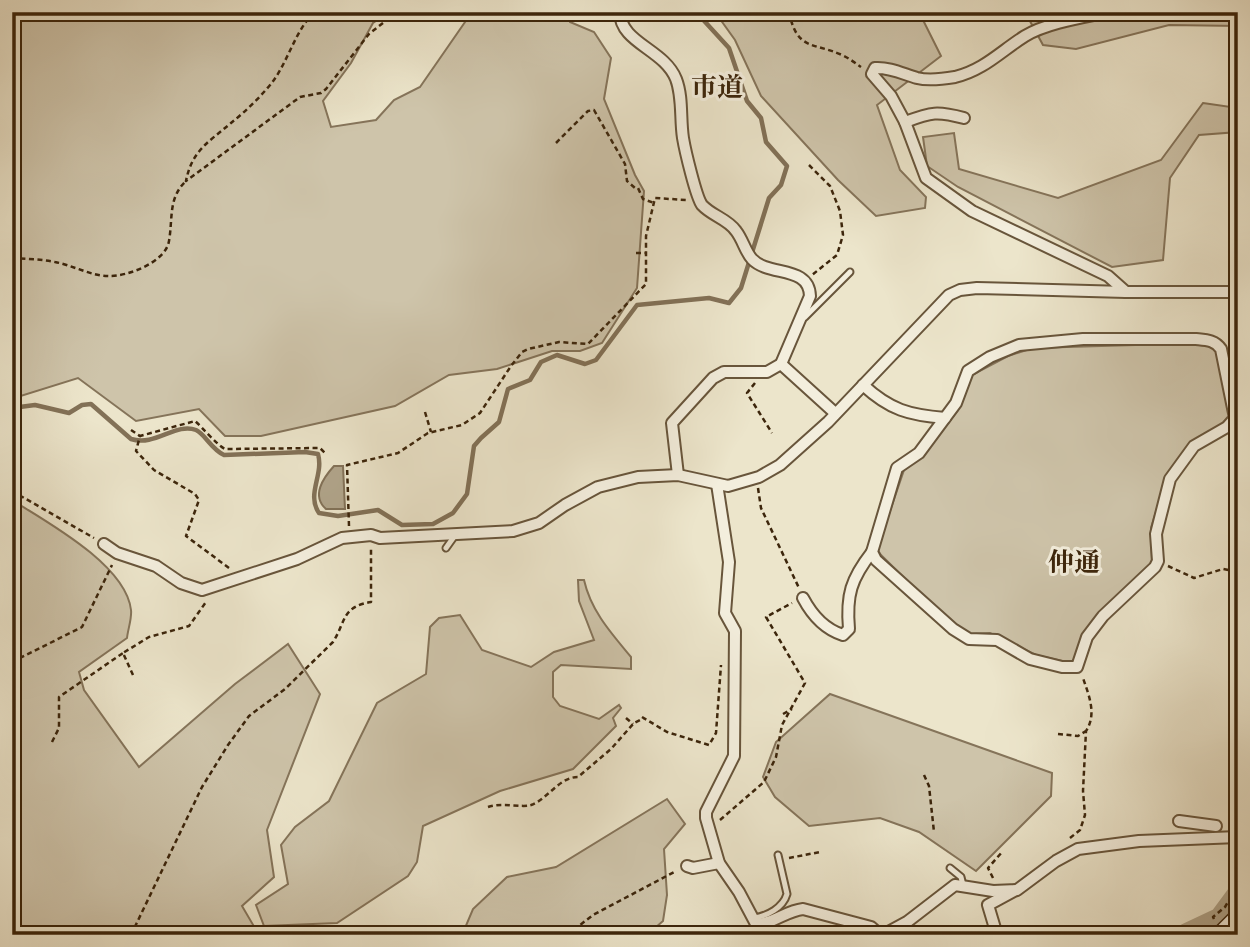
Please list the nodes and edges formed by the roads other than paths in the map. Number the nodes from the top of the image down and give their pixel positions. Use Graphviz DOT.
graph roads {
  1 [pos="620,12"];
  2 [pos="1108,12"];
  3 [pos="964,118"];
  4 [pos="905,122"];
  5 [pos="850,272"];
  6 [pos="1126,292"];
  7 [pos="1238,292"];
  8 [pos="799,323"];
  9 [pos="781,364"];
  10 [pos="863,385"];
  11 [pos="835,413"];
  12 [pos="945,418"];
  13 [pos="678,475"];
  14 [pos="717,484"];
  15 [pos="456,534"];
  16 [pos="104,544"];
  17 [pos="446,548"];
  18 [pos="872,552"];
  19 [pos="803,598"];
  20 [pos="1179,821"];
  21 [pos="1216,826"];
  22 [pos="1238,837"];
  23 [pos="778,858"];
  24 [pos="719,863"];
  25 [pos="687,866"];
  26 [pos="950,868"];
  27 [pos="963,886"];
  28 [pos="1017,890"];
  29 [pos="1238,917"];
  30 [pos="750,921"];
  31 [pos="1221,930"];
  32 [pos="881,935"];
  33 [pos="997,935"];
  1 -- 8 [label="street"];
  2 -- 4 [label="street"];
  3 -- 4 [label="street"];
  4 -- 6 [label="street"];
  5 -- 8 [label="lane"];
  6 -- 7 [label="street"];
  6 -- 10 [label="street"];
  8 -- 9 [label="street"];
  9 -- 11 [label="street"];
  9 -- 13 [label="street"];
  10 -- 11 [label="street"];
  10 -- 12 [label="street"];
  11 -- 14 [label="street"];
  12 -- 18 [label="street"];
  12 -- 18 [label="street"];
  13 -- 14 [label="street"];
  13 -- 15 [label="street"];
  14 -- 24 [label="street"];
  15 -- 16 [label="street"];
  15 -- 17 [label="lane"];
  18 -- 19 [label="street"];
  20 -- 21 [label="street"];
  22 -- 28 [label="street"];
  23 -- 30 [label="lane"];
  24 -- 25 [label="street"];
  24 -- 30 [label="street"];
  26 -- 27 [label="lane"];
  27 -- 28 [label="street"];
  27 -- 32 [label="street"];
  28 -- 33 [label="street"];
  29 -- 31 [label="street"];
  30 -- 32 [label="street"];
}
